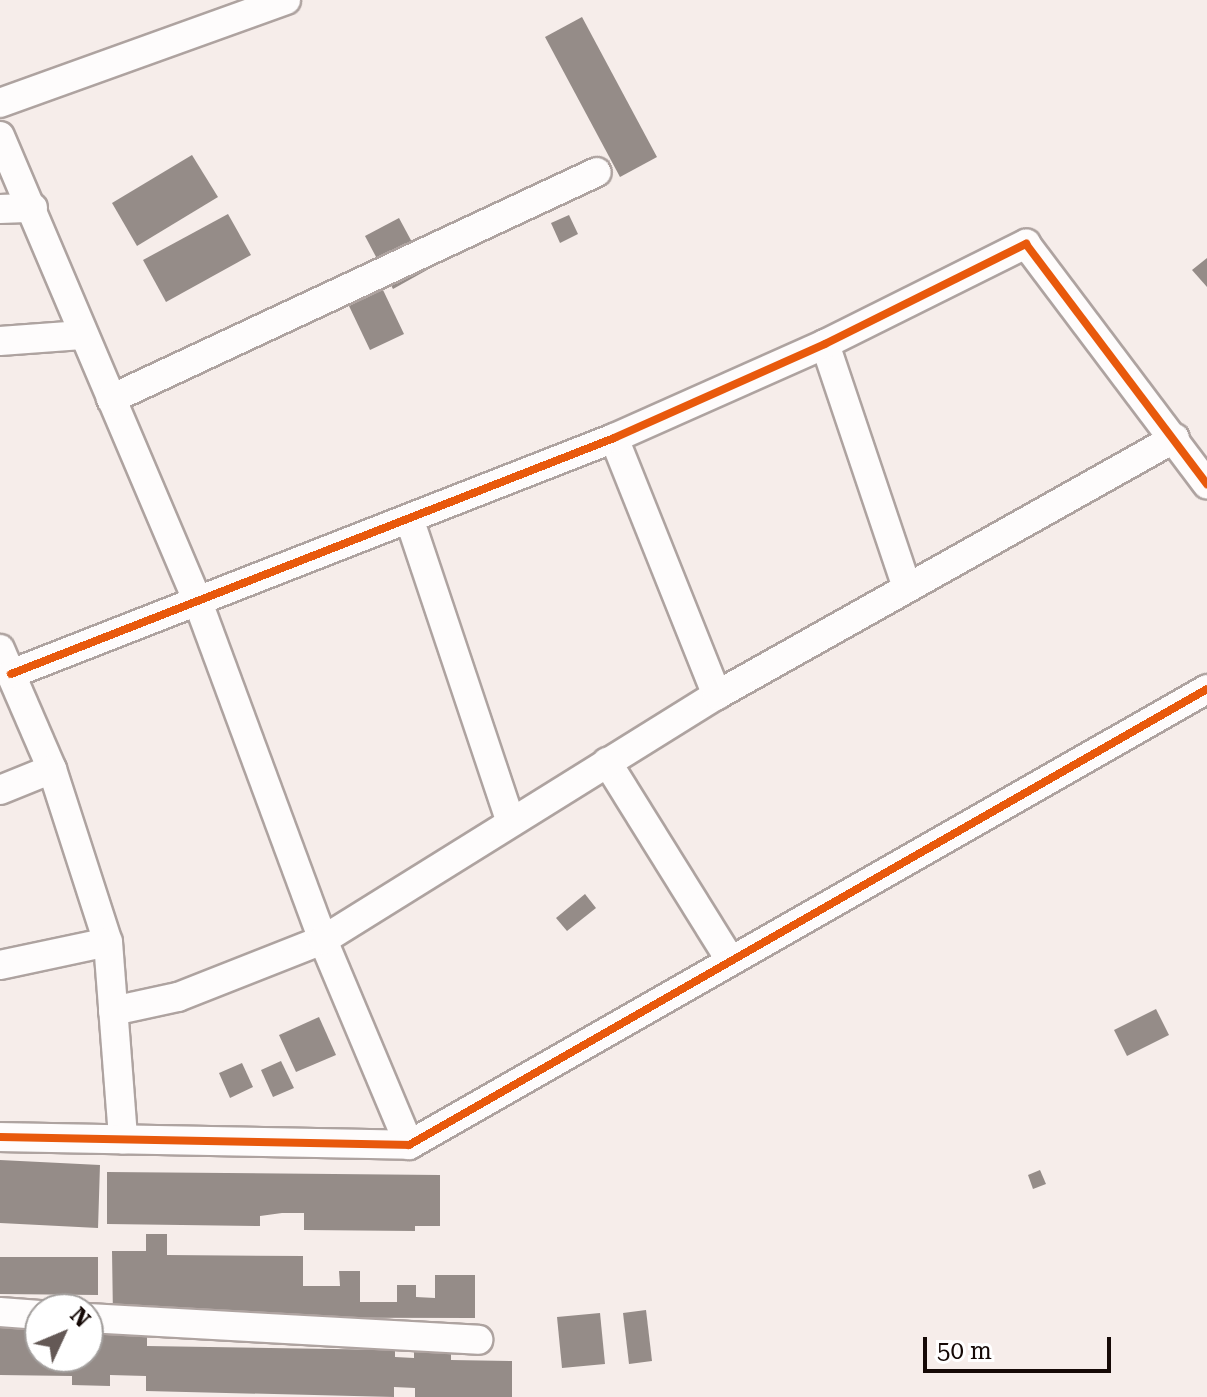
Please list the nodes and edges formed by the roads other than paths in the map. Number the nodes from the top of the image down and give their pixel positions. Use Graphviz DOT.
graph roads {
  1 [pos="286,0"];
  2 [pos="0,103"];
  3 [pos="0,136"];
  4 [pos="597,172"];
  5 [pos="33,208"];
  6 [pos="0,209"];
  7 [pos="82,335"];
  8 [pos="0,341"];
  9 [pos="825,344"];
  10 [pos="111,399"];
  11 [pos="614,438"];
  12 [pos="1175,438"];
  13 [pos="1207,484"];
  14 [pos="410,521"];
  15 [pos="907,588"];
  16 [pos="198,602"];
  17 [pos="6,662"];
  18 [pos="1207,689"];
  19 [pos="717,695"];
  20 [pos="607,762"];
  21 [pos="52,769"];
  22 [pos="0,790"];
  23 [pos="511,822"];
  24 [pos="323,940"];
  25 [pos="108,942"];
  26 [pos="731,961"];
  27 [pos="0,965"];
  28 [pos="113,1011"];
  29 [pos="0,1137"];
  30 [pos="123,1139"];
  31 [pos="409,1145"];
  32 [pos="0,1312"];
  33 [pos="24,1314"];
  34 [pos="104,1319"];
  35 [pos="478,1340"];
  1 -- 2 [label="street"];
  3 -- 5 [label="street"];
  4 -- 10 [label="street"];
  5 -- 6 [label="street"];
  5 -- 7 [label="street"];
  7 -- 8 [label="street"];
  7 -- 10 [label="street"];
  9 -- 11 [label="street"];
  9 -- 12 [label="street"];
  9 -- 15 [label="street"];
  10 -- 16 [label="street"];
  11 -- 14 [label="street"];
  11 -- 19 [label="street"];
  12 -- 13 [label="street"];
  12 -- 15 [label="street"];
  14 -- 16 [label="street"];
  14 -- 23 [label="street"];
  15 -- 19 [label="street"];
  16 -- 17 [label="street"];
  16 -- 24 [label="street"];
  17 -- 21 [label="street"];
  18 -- 26 [label="street"];
  19 -- 20 [label="street"];
  20 -- 23 [label="street"];
  20 -- 26 [label="street"];
  21 -- 22 [label="street"];
  21 -- 25 [label="street"];
  23 -- 24 [label="street"];
  24 -- 28 [label="street"];
  24 -- 31 [label="street"];
  25 -- 27 [label="street"];
  25 -- 28 [label="street"];
  26 -- 31 [label="street"];
  28 -- 30 [label="street"];
  29 -- 30 [label="street"];
  30 -- 31 [label="street"];
  32 -- 33 [label="street"];
  34 -- 35 [label="street"];
}
